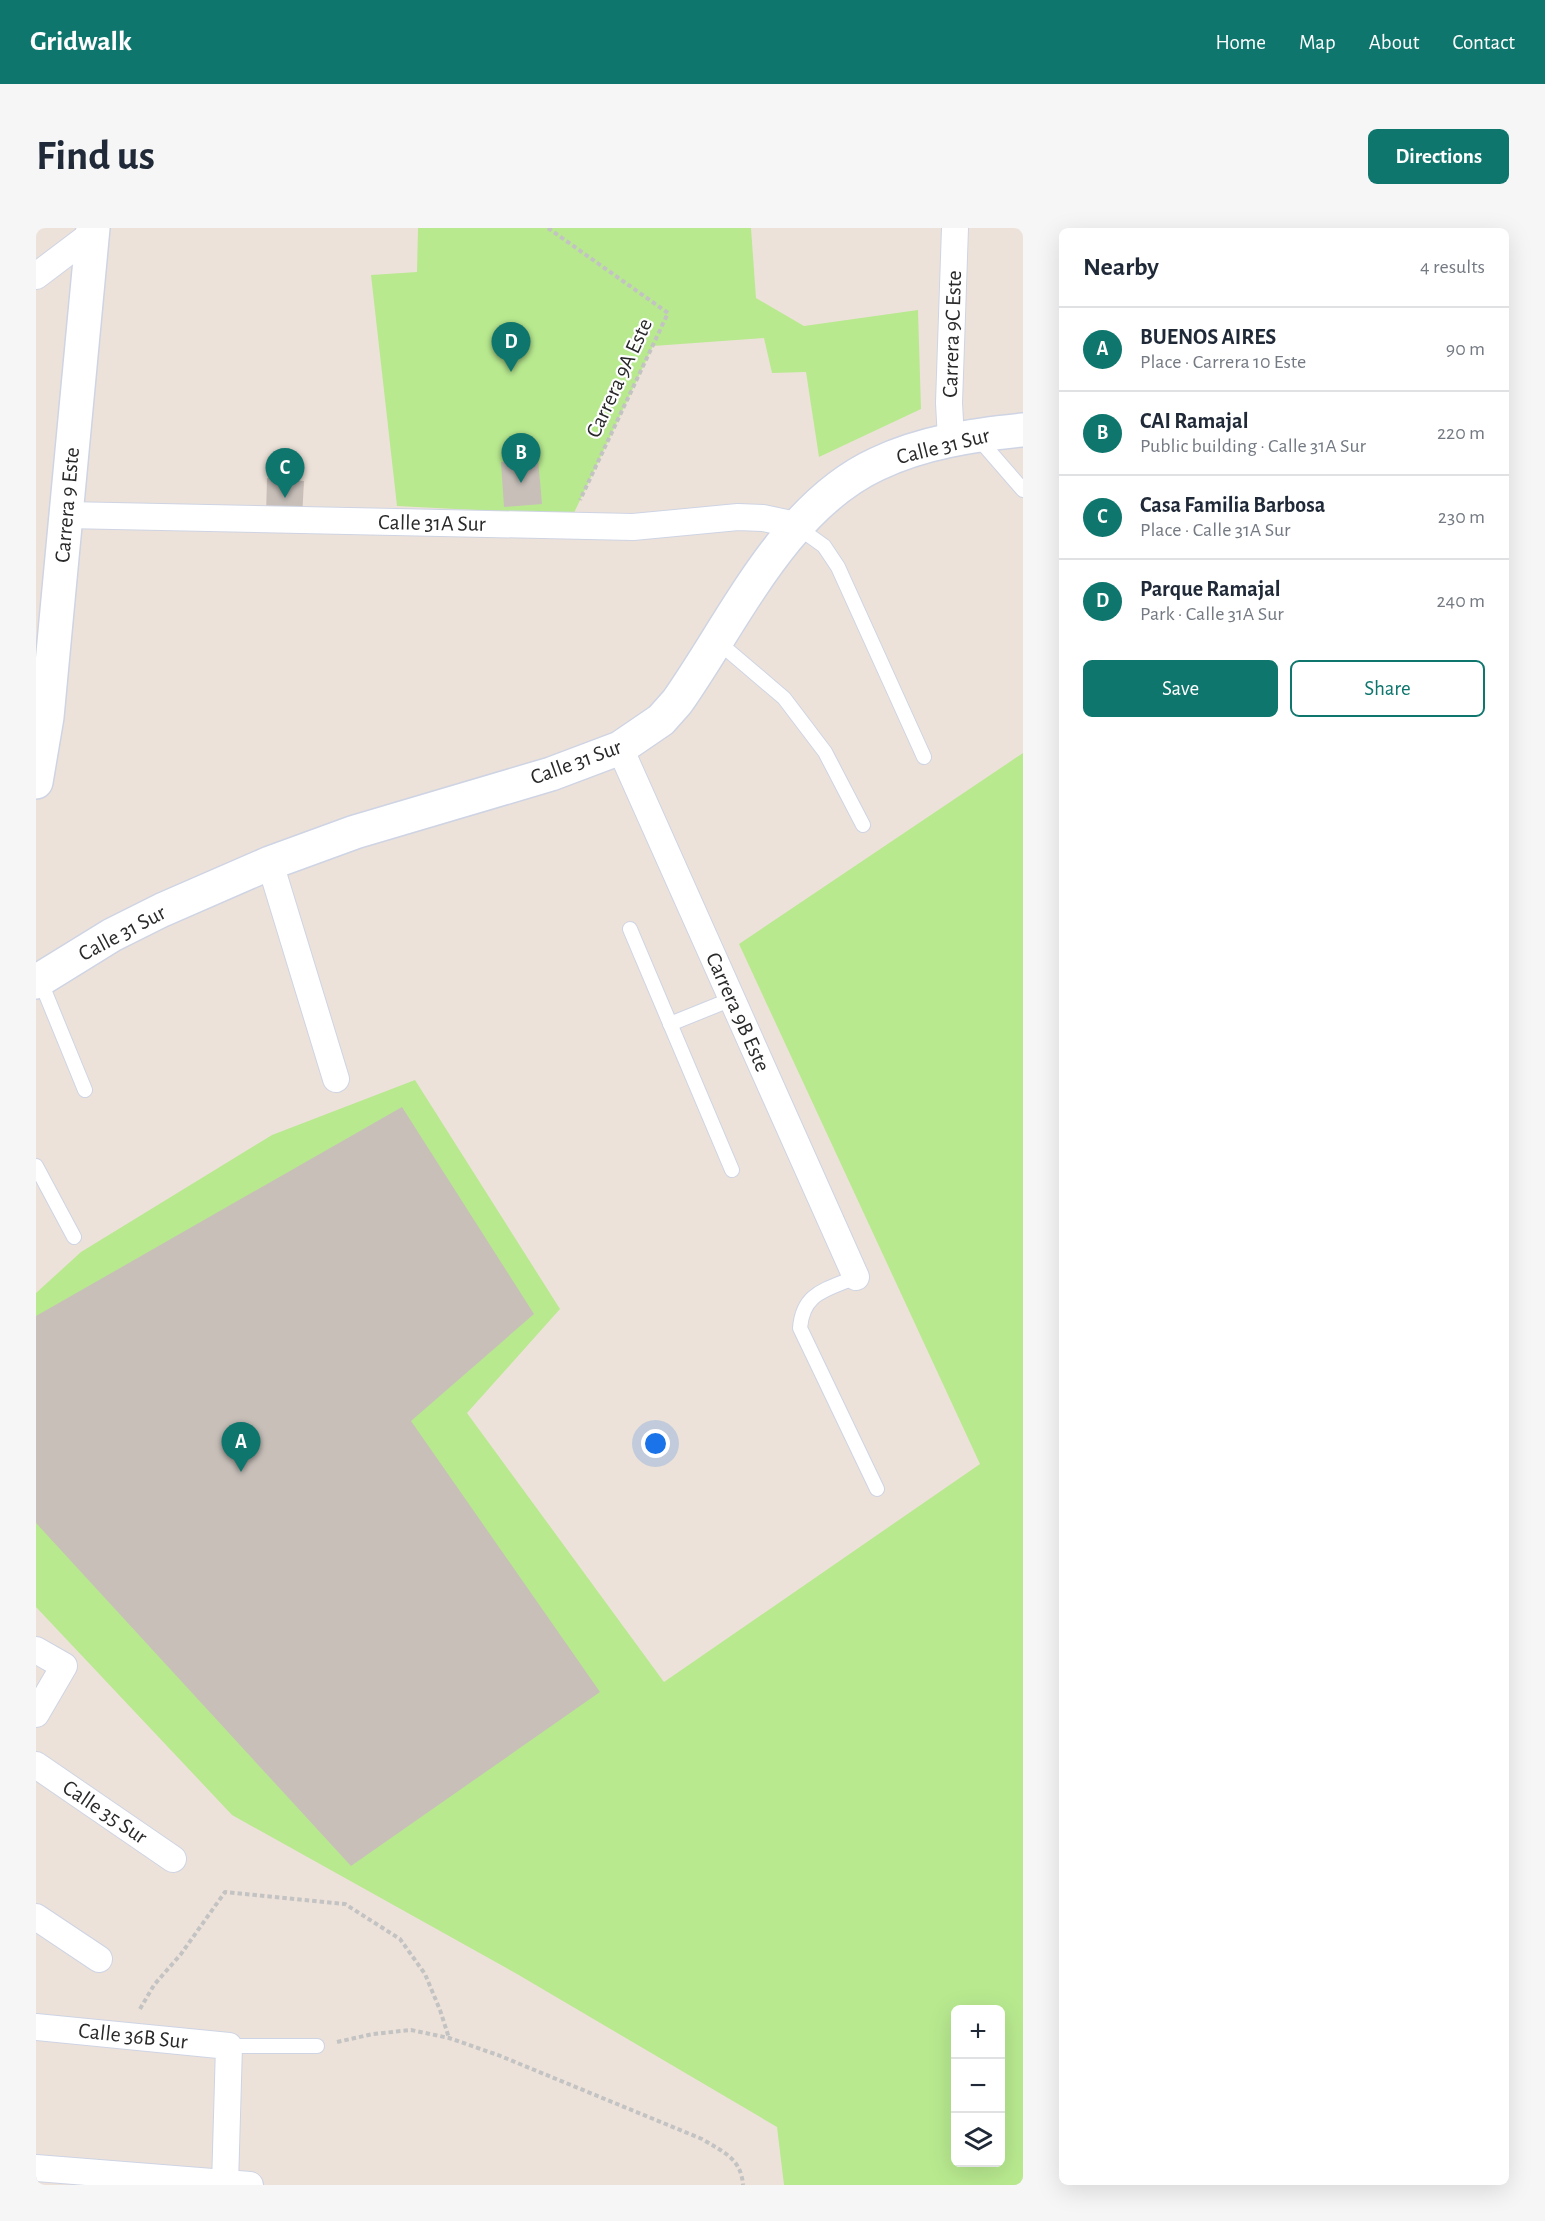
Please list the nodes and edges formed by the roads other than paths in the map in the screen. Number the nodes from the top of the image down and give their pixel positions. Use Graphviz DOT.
graph roads {
  1 [pos="955,228"];
  2 [pos="93,230"];
  3 [pos="36,276"];
  4 [pos="1023,430"];
  5 [pos="963,437"];
  6 [pos="1023,490"];
  7 [pos="66,515"];
  8 [pos="796,525"];
  9 [pos="717,641"];
  10 [pos="620,748"];
  11 [pos="924,757"];
  12 [pos="38,762"];
  13 [pos="863,825"];
  14 [pos="270,863"];
  15 [pos="630,929"];
  16 [pos="38,981"];
  17 [pos="732,999"];
  18 [pos="670,1024"];
  19 [pos="336,1078"];
  20 [pos="85,1090"];
  21 [pos="36,1166"];
  22 [pos="732,1170"];
  23 [pos="74,1237"];
  24 [pos="856,1277"];
  25 [pos="877,1489"];
  26 [pos="36,1650"];
  27 [pos="36,1714"];
  28 [pos="36,1766"];
  29 [pos="174,1859"];
  30 [pos="36,1917"];
  31 [pos="99,1959"];
  32 [pos="36,2027"];
  33 [pos="229,2046"];
  34 [pos="316,2046"];
  35 [pos="36,2168"];
  36 [pos="233,2184"];
  1 -- 5 [label="street, Carrera 9C Este"];
  2 -- 3 [label="street"];
  2 -- 7 [label="main road, Carrera 9 Este"];
  4 -- 5 [label="main road, Calle 31 Sur"];
  5 -- 6 [label="lane"];
  5 -- 8 [label="main road, Calle 31 Sur"];
  7 -- 8 [label="street, Calle 31A Sur"];
  7 -- 12 [label="main road, Carrera 9 Este"];
  8 -- 9 [label="main road, Calle 31 Sur"];
  8 -- 11 [label="lane"];
  9 -- 10 [label="main road, Calle 31 Sur"];
  9 -- 13 [label="lane"];
  10 -- 14 [label="main road, Calle 31 Sur"];
  10 -- 17 [label="street, Carrera 9B Este"];
  14 -- 16 [label="main road, Calle 31 Sur"];
  14 -- 19 [label="street"];
  15 -- 18 [label="lane"];
  16 -- 20 [label="lane"];
  17 -- 18 [label="lane"];
  17 -- 24 [label="street, Carrera 9B Este"];
  18 -- 22 [label="lane"];
  21 -- 23 [label="lane"];
  24 -- 25 [label="lane"];
  26 -- 27 [label="street"];
  28 -- 29 [label="street, Calle 35 Sur"];
  30 -- 31 [label="street"];
  32 -- 33 [label="street, Calle 36B Sur"];
  33 -- 34 [label="lane"];
  33 -- 36 [label="street"];
  35 -- 36 [label="street"];
}
